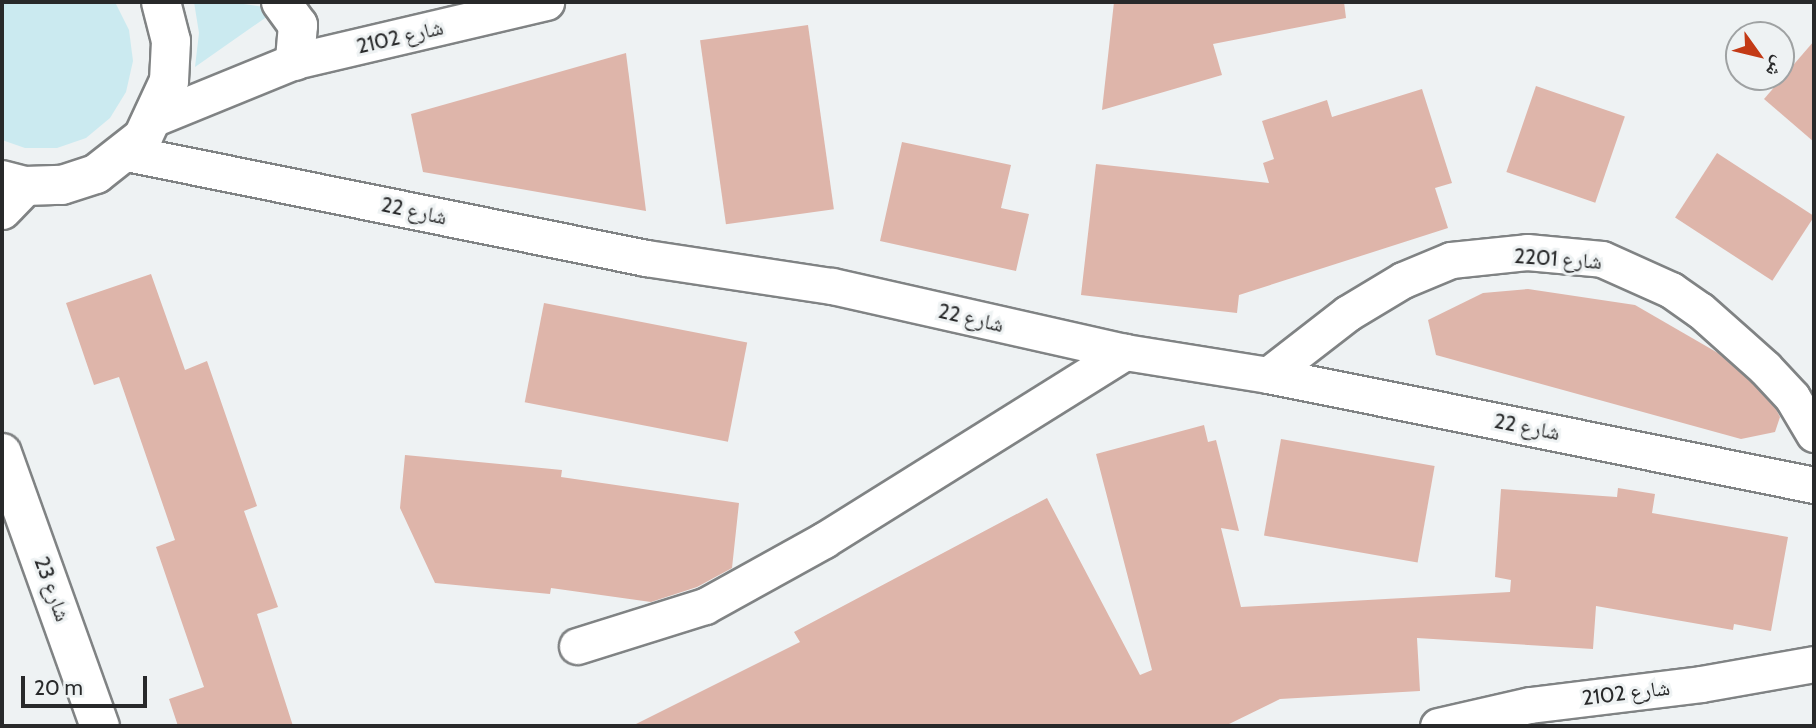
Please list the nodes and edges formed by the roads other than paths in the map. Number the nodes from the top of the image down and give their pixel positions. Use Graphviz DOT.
graph roads {
  1 [pos="161,2"];
  2 [pos="281,2"];
  3 [pos="546,2"];
  4 [pos="295,61"];
  5 [pos="155,118"];
  6 [pos="127,153"];
  7 [pos="10,192"];
  8 [pos="1125,352"];
  9 [pos="1268,374"];
  10 [pos="1814,434"];
  11 [pos="2,453"];
  12 [pos="1814,485"];
  13 [pos="577,646"];
  14 [pos="1814,664"];
  15 [pos="100,726"];
  16 [pos="1438,726"];
  1 -- 5 [label="main road"];
  2 -- 4 [label="main road"];
  3 -- 4 [label="street, شارع 2102"];
  4 -- 5 [label="street, شارع 2102"];
  5 -- 6 [label="main road"];
  6 -- 7 [label="main road"];
  6 -- 8 [label="street, شارع 22"];
  8 -- 9 [label="street, شارع 22"];
  8 -- 13 [label="street"];
  9 -- 10 [label="street, شارع 2201"];
  9 -- 12 [label="street, شارع 22"];
  11 -- 15 [label="main road, شارع 23"];
  14 -- 16 [label="street, شارع 2102"];
}
